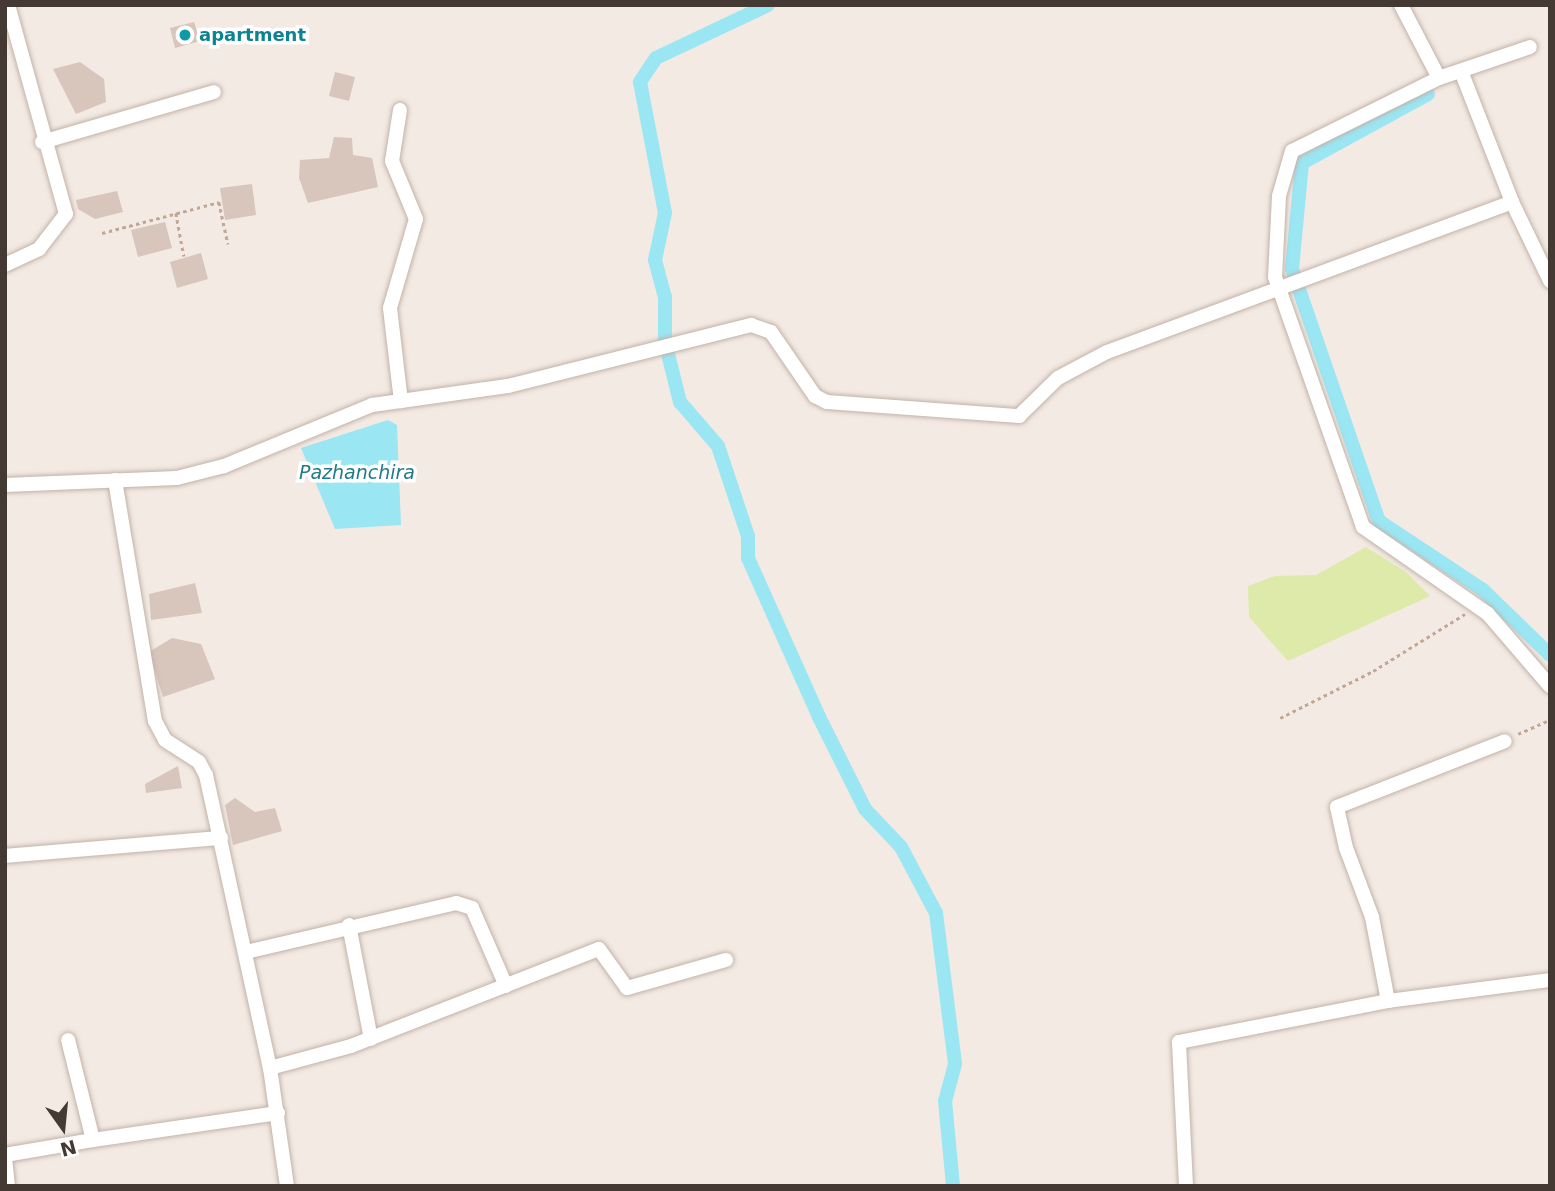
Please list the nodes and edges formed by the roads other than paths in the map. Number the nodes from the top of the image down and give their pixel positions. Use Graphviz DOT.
graph roads {
  1 [pos="8,5"];
  2 [pos="1401,5"];
  3 [pos="1530,47"];
  4 [pos="1461,71"];
  5 [pos="1439,78"];
  6 [pos="214,92"];
  7 [pos="400,110"];
  8 [pos="42,142"];
  9 [pos="1512,201"];
  10 [pos="5,265"];
  11 [pos="1550,281"];
  12 [pos="1279,292"];
  13 [pos="401,401"];
  14 [pos="115,481"];
  15 [pos="5,485"];
  16 [pos="1550,687"];
  17 [pos="1505,741"];
  18 [pos="221,838"];
  19 [pos="5,856"];
  20 [pos="349,925"];
  21 [pos="246,952"];
  22 [pos="726,960"];
  23 [pos="1550,980"];
  24 [pos="506,986"];
  25 [pos="1388,1001"];
  26 [pos="371,1038"];
  27 [pos="68,1040"];
  28 [pos="270,1068"];
  29 [pos="278,1113"];
  30 [pos="93,1140"];
  31 [pos="5,1157"];
  32 [pos="8,1186"];
  33 [pos="288,1186"];
  34 [pos="1186,1186"];
  1 -- 8 [label="street"];
  2 -- 5 [label="street"];
  3 -- 4 [label="street"];
  4 -- 5 [label="street"];
  4 -- 9 [label="street"];
  5 -- 12 [label="street"];
  6 -- 8 [label="street"];
  7 -- 13 [label="street"];
  8 -- 10 [label="street"];
  9 -- 11 [label="street"];
  9 -- 12 [label="street"];
  12 -- 13 [label="street"];
  12 -- 16 [label="street"];
  13 -- 14 [label="street"];
  14 -- 15 [label="street"];
  14 -- 18 [label="street"];
  17 -- 25 [label="street"];
  18 -- 19 [label="street"];
  18 -- 21 [label="street"];
  20 -- 21 [label="street"];
  20 -- 24 [label="street"];
  20 -- 26 [label="street"];
  21 -- 28 [label="street"];
  22 -- 24 [label="street"];
  23 -- 25 [label="street"];
  24 -- 26 [label="street"];
  25 -- 34 [label="street"];
  26 -- 28 [label="street"];
  27 -- 30 [label="street"];
  28 -- 29 [label="street"];
  29 -- 30 [label="street"];
  29 -- 33 [label="street"];
  30 -- 31 [label="street"];
  31 -- 32 [label="street"];
}
